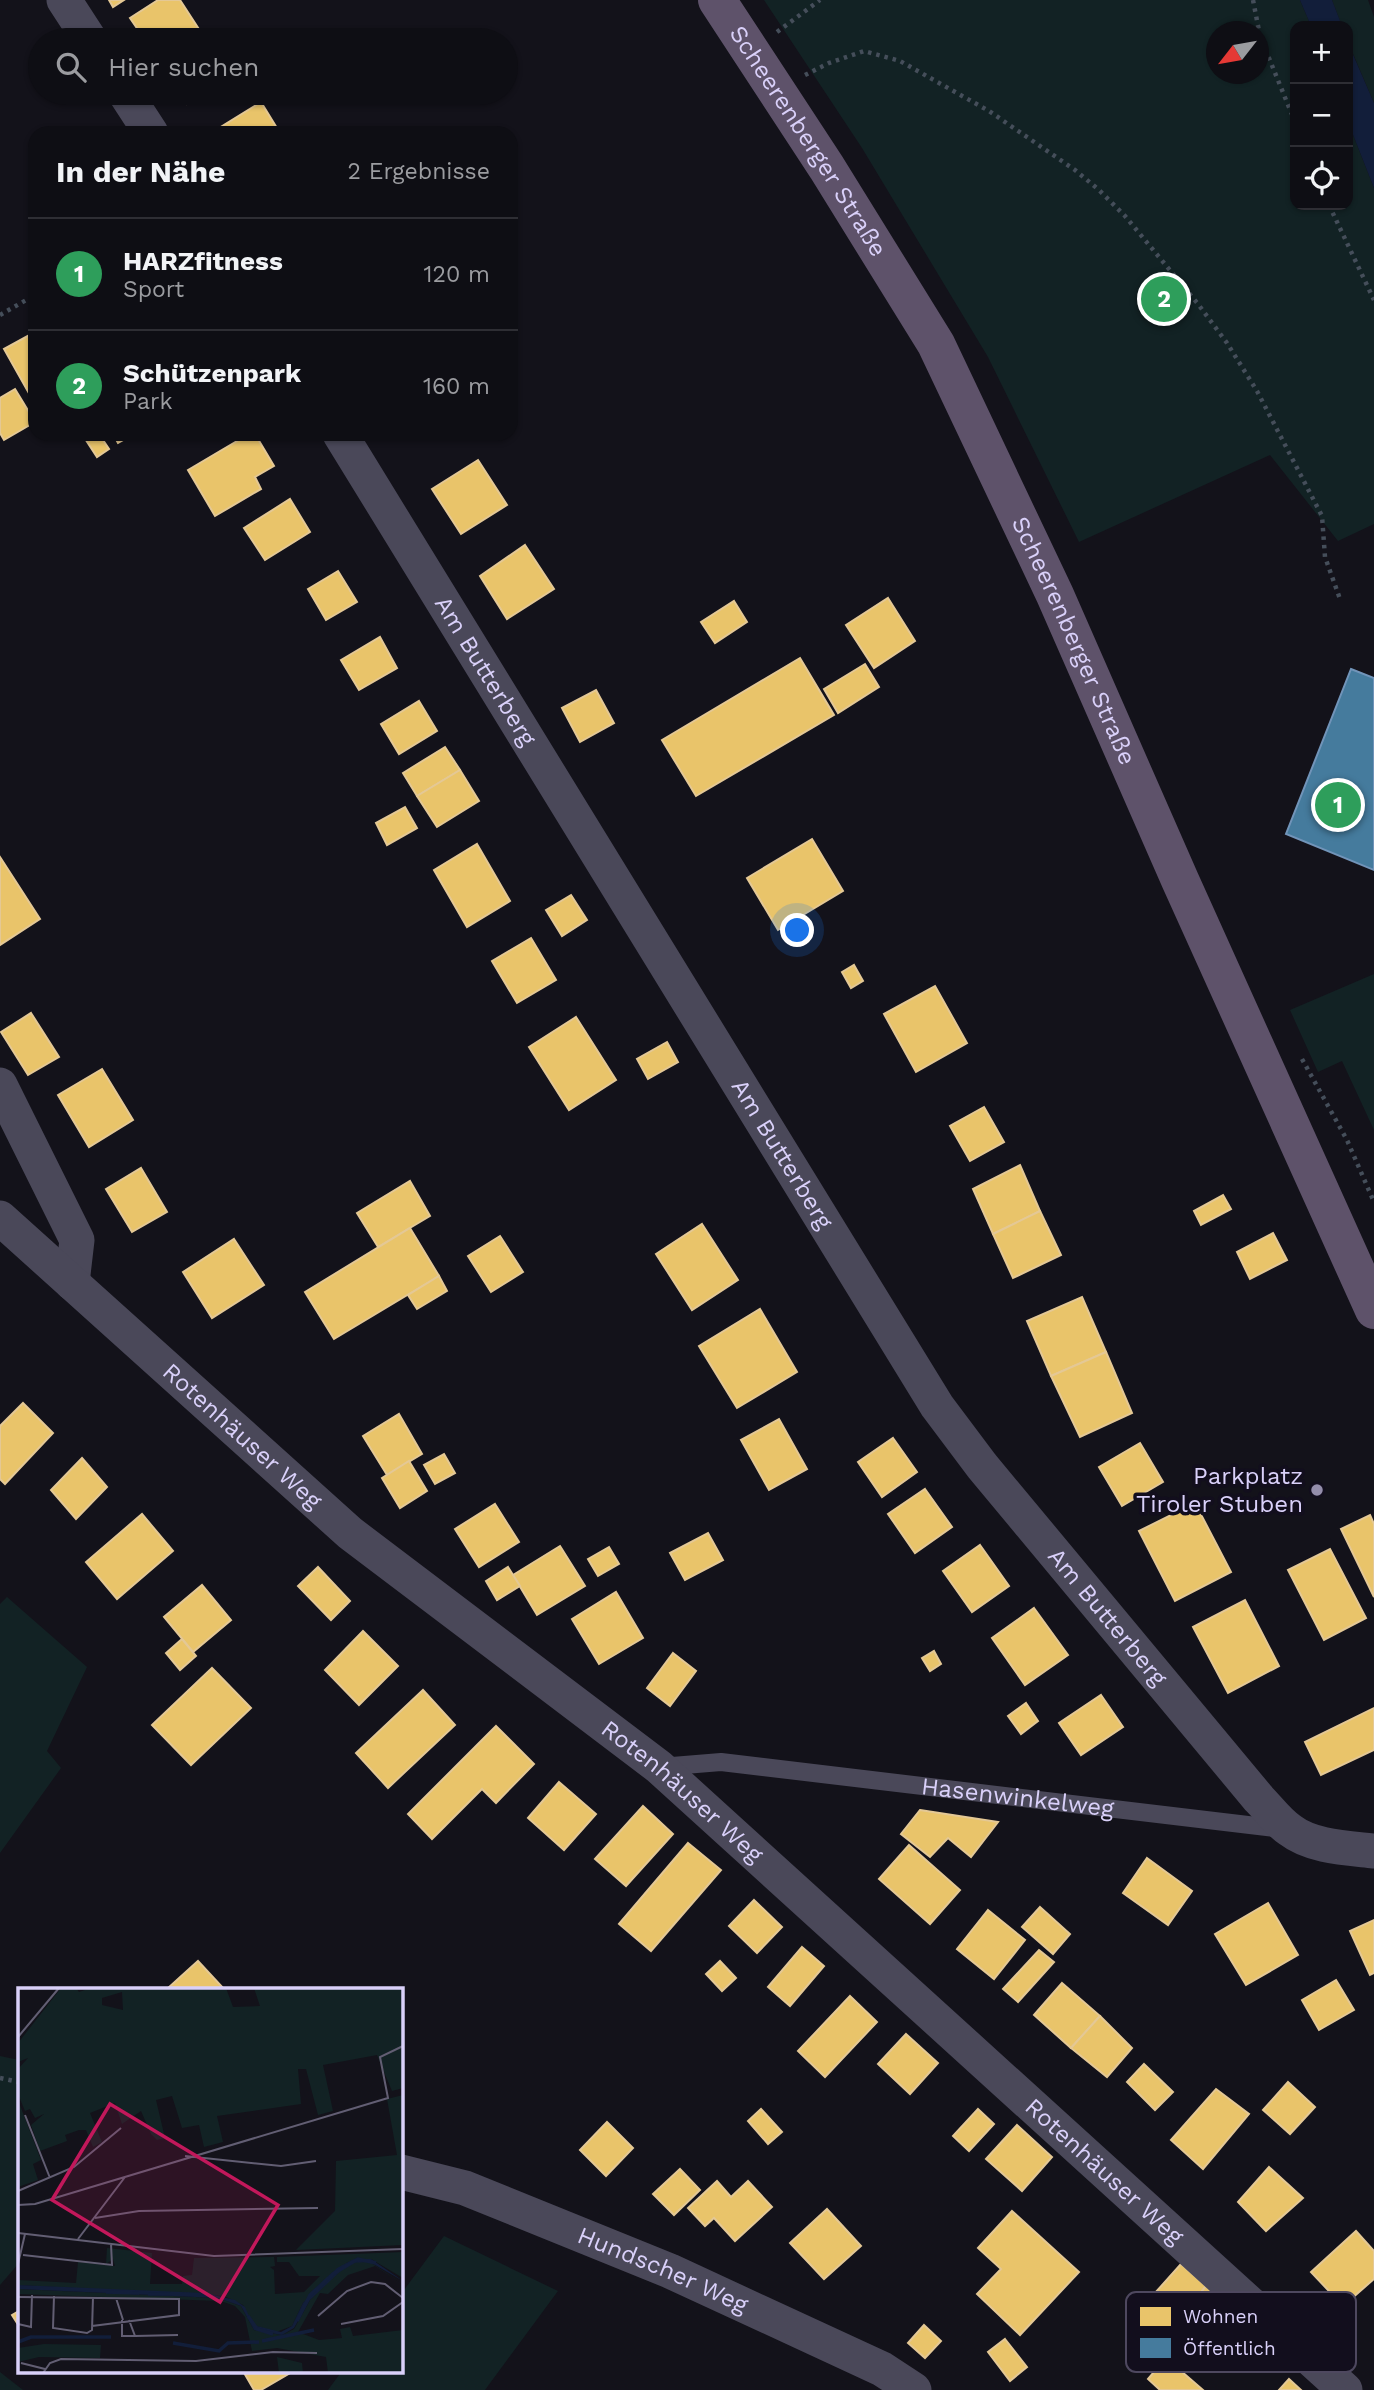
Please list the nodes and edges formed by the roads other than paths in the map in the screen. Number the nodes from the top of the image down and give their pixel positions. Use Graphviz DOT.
graph roads {
  1 [pos="64,0"];
  2 [pos="717,0"];
  3 [pos="82,28"];
  4 [pos="133,105"];
  5 [pos="146,126"];
  6 [pos="344,441"];
  7 [pos="0,1085"];
  8 [pos="0,1218"];
  9 [pos="72,1283"];
  10 [pos="1374,1310"];
  11 [pos="659,1767"];
  12 [pos="1289,1830"];
  13 [pos="1374,1851"];
  14 [pos="402,2172"];
  15 [pos="1237,2292"];
  16 [pos="1325,2372"];
  17 [pos="915,2390"];
  18 [pos="1345,2390"];
  1 -- 3 [label="street"];
  2 -- 10 [label="main road, Scheerenberger Straße"];
  4 -- 5 [label="street"];
  6 -- 12 [label="street, Am Butterberg"];
  7 -- 9 [label="street"];
  8 -- 9 [label="street, Rotenhäuser Weg"];
  9 -- 11 [label="street, Rotenhäuser Weg"];
  11 -- 12 [label="lane, Hasenwinkelweg"];
  11 -- 15 [label="street, Rotenhäuser Weg"];
  12 -- 13 [label="street, Hasenwinkelweg"];
  14 -- 17 [label="street, Hundscher Weg"];
  16 -- 18 [label="street, Rotenhäuser Weg"];
}
